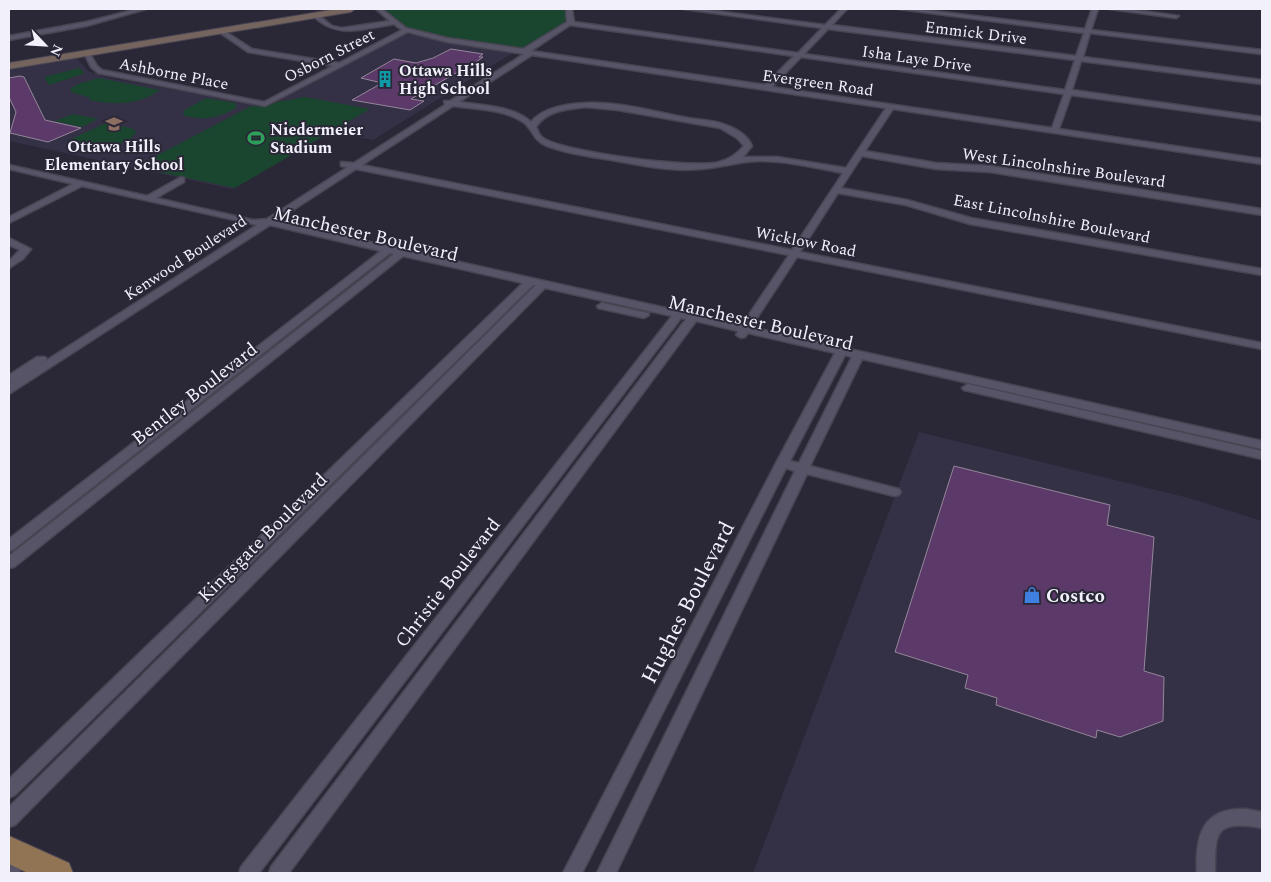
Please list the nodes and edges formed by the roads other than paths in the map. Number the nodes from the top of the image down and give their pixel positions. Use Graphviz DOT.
graph roads {
  1 [pos="141,9"];
  2 [pos="351,9"];
  3 [pos="379,9"];
  4 [pos="569,9"];
  5 [pos="687,9"];
  6 [pos="844,9"];
  7 [pos="902,9"];
  8 [pos="1095,9"];
  9 [pos="1113,9"];
  10 [pos="315,15"];
  11 [pos="1176,16"];
  12 [pos="393,22"];
  13 [pos="569,23"];
  14 [pos="827,27"];
  15 [pos="221,31"];
  16 [pos="406,31"];
  17 [pos="1087,31"];
  18 [pos="9,38"];
  19 [pos="525,52"];
  20 [pos="1262,52"];
  21 [pos="86,53"];
  22 [pos="798,55"];
  23 [pos="1079,58"];
  24 [pos="339,65"];
  25 [pos="9,66"];
  26 [pos="1262,82"];
  27 [pos="767,88"];
  28 [pos="1067,92"];
  29 [pos="447,103"];
  30 [pos="265,104"];
  31 [pos="891,106"];
  32 [pos="553,111"];
  33 [pos="504,112"];
  34 [pos="1262,119"];
  35 [pos="532,127"];
  36 [pos="1055,131"];
  37 [pos="745,149"];
  38 [pos="860,153"];
  39 [pos="734,160"];
  40 [pos="784,160"];
  41 [pos="1262,162"];
  42 [pos="349,165"];
  43 [pos="9,168"];
  44 [pos="848,172"];
  45 [pos="181,180"];
  46 [pos="80,184"];
  47 [pos="836,190"];
  48 [pos="148,199"];
  49 [pos="1262,212"];
  50 [pos="9,220"];
  51 [pos="259,224"];
  52 [pos="9,241"];
  53 [pos="392,254"];
  54 [pos="794,254"];
  55 [pos="9,265"];
  56 [pos="1262,272"];
  57 [pos="533,286"];
  58 [pos="683,320"];
  59 [pos="742,333"];
  60 [pos="1262,346"];
  61 [pos="840,355"];
  62 [pos="856,359"];
  63 [pos="9,380"];
  64 [pos="9,390"];
  65 [pos="1262,445"];
  66 [pos="1262,455"];
  67 [pos="782,463"];
  68 [pos="803,468"];
  69 [pos="894,492"];
  70 [pos="9,546"];
  71 [pos="9,563"];
  72 [pos="9,790"];
  73 [pos="9,819"];
  74 [pos="1262,820"];
  75 [pos="13,858"];
  76 [pos="58,873"];
  77 [pos="248,873"];
  78 [pos="278,873"];
  79 [pos="572,873"];
  80 [pos="606,873"];
  81 [pos="1206,873"];
  1 -- 18 [label="street"];
  2 -- 10 [label="street"];
  3 -- 12 [label="street, Evergreen Road"];
  4 -- 13 [label="street"];
  5 -- 14 [label="street, Emmick Drive"];
  6 -- 14 [label="street"];
  7 -- 17 [label="street"];
  8 -- 17 [label="street"];
  9 -- 11 [label="street"];
  10 -- 12 [label="street"];
  10 -- 15 [label="street"];
  12 -- 16 [label="street, Evergreen Road"];
  13 -- 19 [label="street, Kenwood Boulevard"];
  13 -- 22 [label="street, Isha Laye Drive"];
  14 -- 22 [label="street"];
  14 -- 23 [label="street, Emmick Drive"];
  15 -- 21 [label="street"];
  15 -- 24 [label="street"];
  16 -- 19 [label="street, Evergreen Road"];
  16 -- 24 [label="street, Osborn Street"];
  17 -- 20 [label="street"];
  17 -- 23 [label="street"];
  19 -- 27 [label="street, Evergreen Road"];
  19 -- 29 [label="street, Kenwood Boulevard"];
  21 -- 25 [label="street"];
  21 -- 30 [label="street, Ashborne Place"];
  22 -- 27 [label="street"];
  22 -- 28 [label="street, Isha Laye Drive"];
  23 -- 26 [label="street, Emmick Drive"];
  23 -- 28 [label="street"];
  24 -- 30 [label="street, Osborn Street"];
  27 -- 31 [label="street, Evergreen Road"];
  28 -- 34 [label="street, Isha Laye Drive"];
  28 -- 36 [label="street"];
  29 -- 33 [label="street"];
  29 -- 42 [label="street, Kenwood Boulevard"];
  31 -- 36 [label="street, Evergreen Road"];
  31 -- 38 [label="street"];
  32 -- 33 [label="street"];
  32 -- 35 [label="street"];
  32 -- 37 [label="street"];
  33 -- 35 [label="street"];
  35 -- 39 [label="street"];
  36 -- 41 [label="street, Evergreen Road"];
  37 -- 39 [label="street"];
  37 -- 40 [label="street"];
  38 -- 44 [label="street"];
  38 -- 49 [label="street, West Lincolnshire Boulevard"];
  39 -- 40 [label="street"];
  40 -- 44 [label="street"];
  42 -- 51 [label="street, Kenwood Boulevard"];
  42 -- 51 [label="street, Kenwood Boulevard"];
  42 -- 54 [label="street, Wicklow Road"];
  43 -- 46 [label="street, Manchester Boulevard"];
  44 -- 47 [label="street"];
  45 -- 48 [label="street"];
  46 -- 48 [label="street, Manchester Boulevard"];
  46 -- 50 [label="street"];
  47 -- 54 [label="street"];
  47 -- 56 [label="street, East Lincolnshire Boulevard"];
  48 -- 51 [label="street, Manchester Boulevard"];
  51 -- 53 [label="street, Manchester Boulevard"];
  51 -- 63 [label="street, Kenwood Boulevard"];
  51 -- 64 [label="street, Kenwood Boulevard"];
  52 -- 55 [label="street"];
  53 -- 57 [label="street, Manchester Boulevard"];
  53 -- 70 [label="street, Bentley Boulevard"];
  53 -- 71 [label="street, Bentley Boulevard"];
  54 -- 59 [label="street"];
  54 -- 60 [label="street, Wicklow Road"];
  57 -- 58 [label="street, Manchester Boulevard"];
  57 -- 72 [label="street, Kingsgate Boulevard"];
  57 -- 73 [label="street, Kingsgate Boulevard"];
  58 -- 59 [label="street, Manchester Boulevard"];
  58 -- 77 [label="street, Christie Boulevard"];
  58 -- 78 [label="street, Christie Boulevard"];
  59 -- 61 [label="street, Manchester Boulevard"];
  61 -- 62 [label="street, Manchester Boulevard"];
  61 -- 67 [label="street, Hughes Boulevard"];
  62 -- 65 [label="street, Manchester Boulevard"];
  62 -- 66 [label="street, Manchester Boulevard"];
  62 -- 68 [label="street"];
  67 -- 68 [label="street"];
  67 -- 79 [label="street, Hughes Boulevard"];
  68 -- 69 [label="street"];
  68 -- 80 [label="street"];
  74 -- 81 [label="street"];
  75 -- 76 [label="main road"];
}
